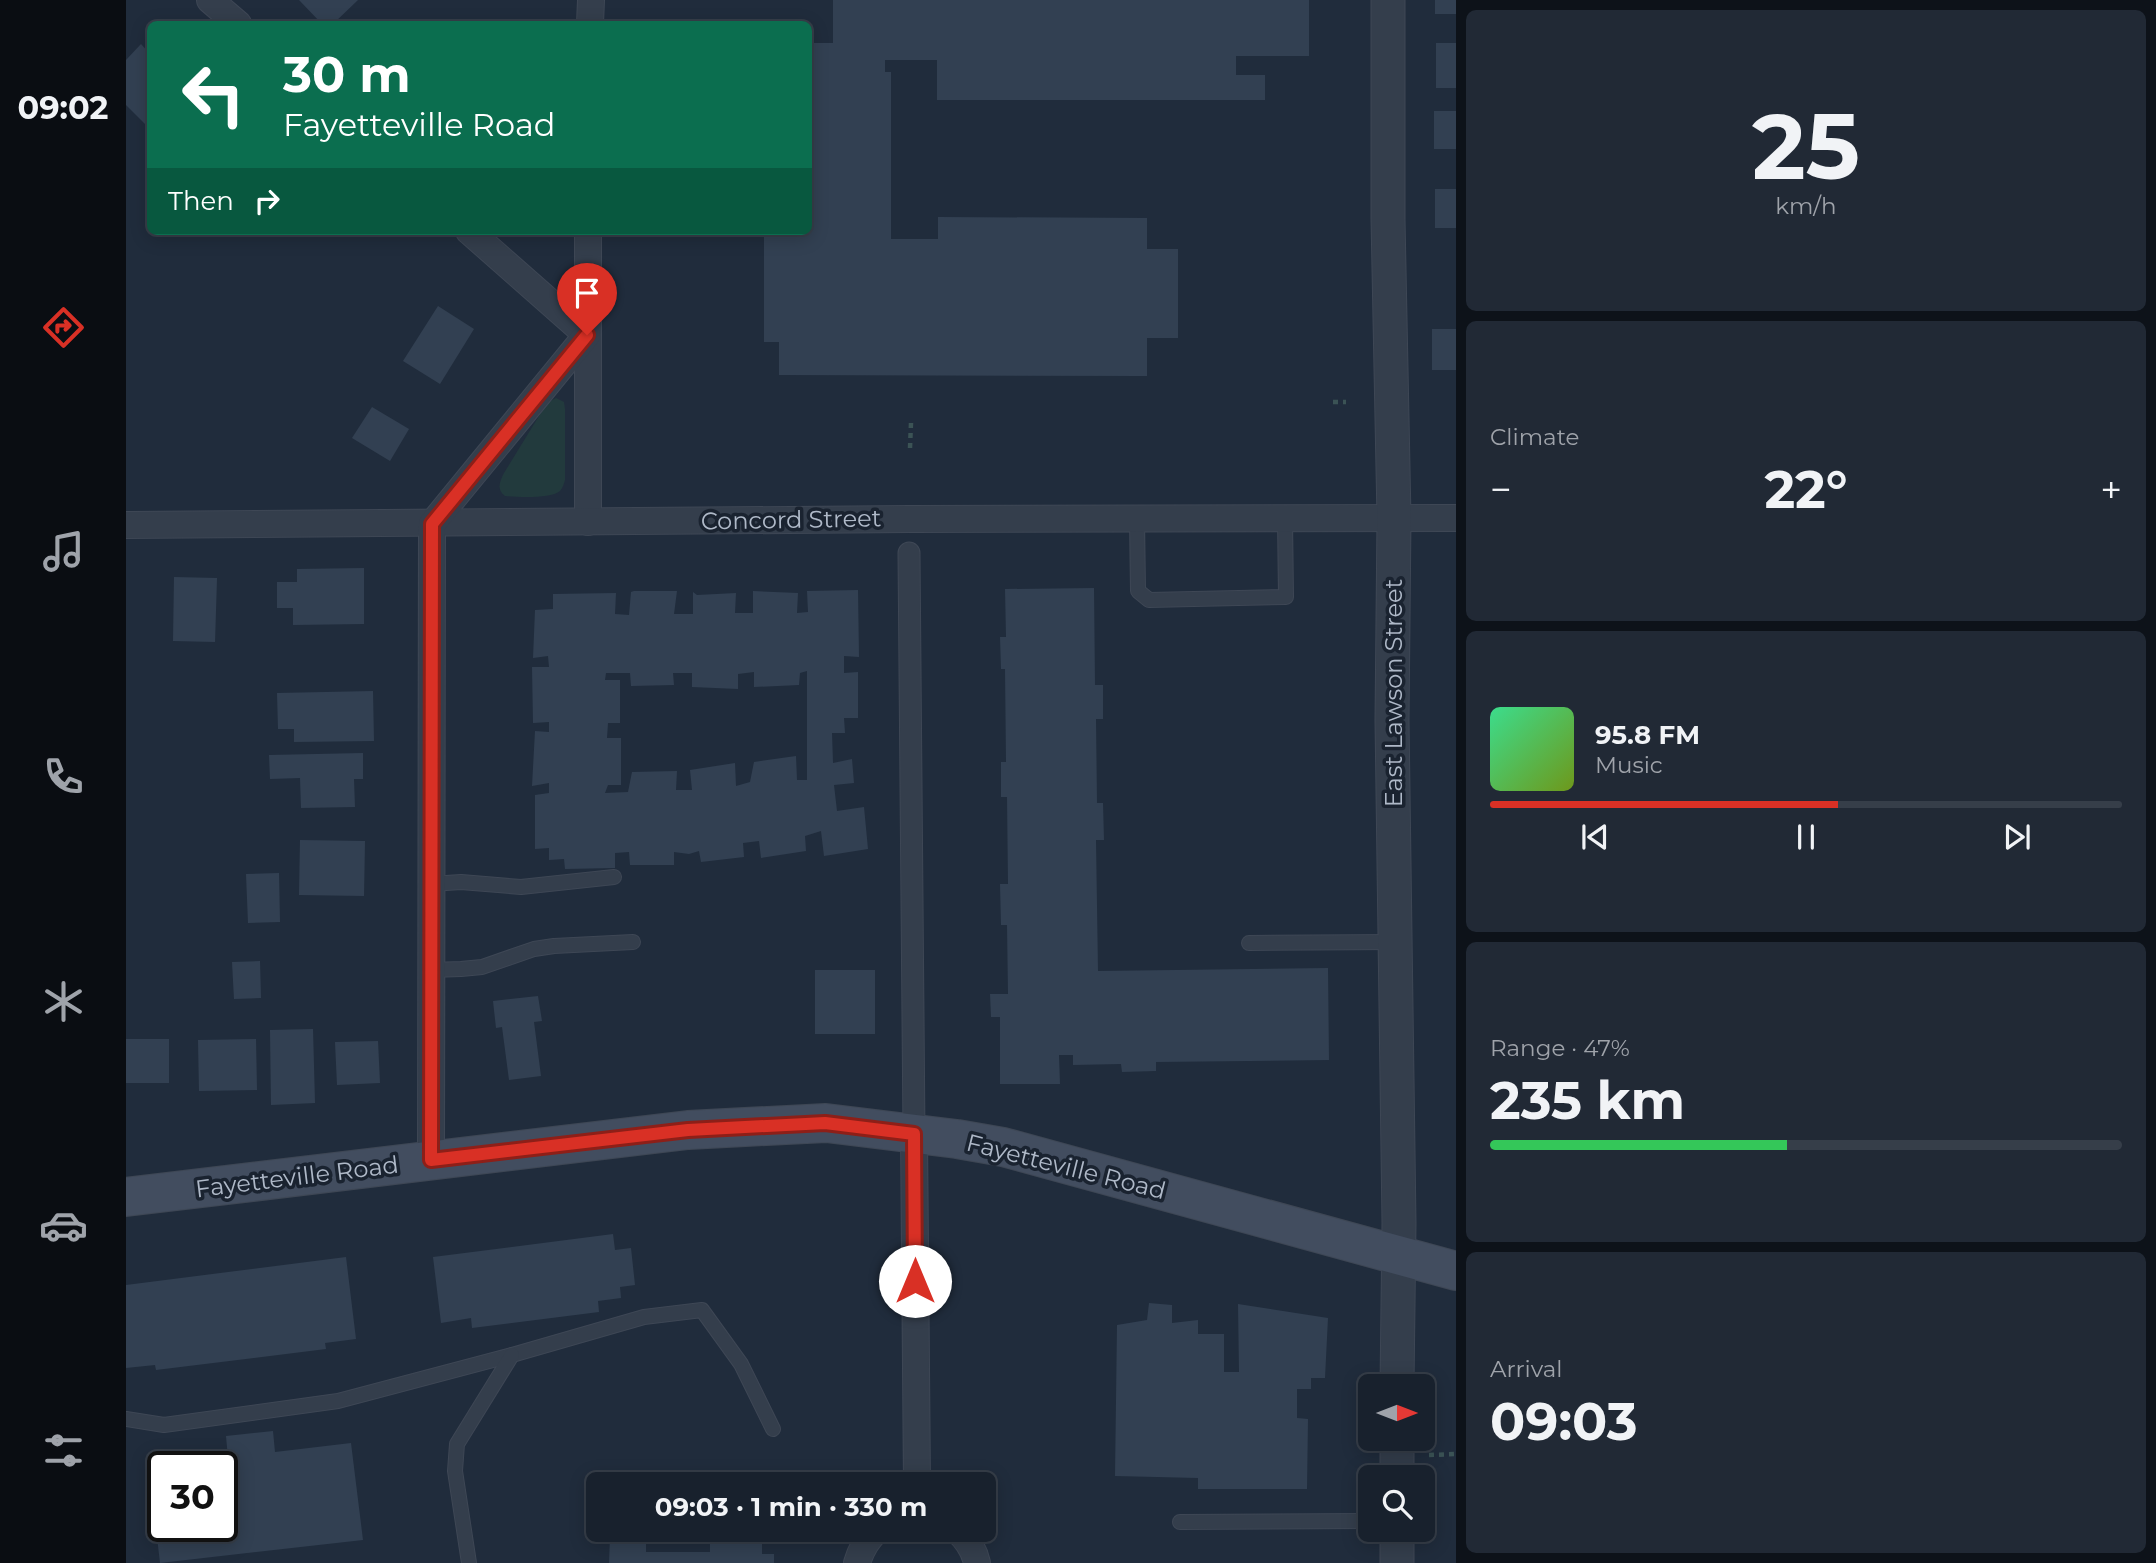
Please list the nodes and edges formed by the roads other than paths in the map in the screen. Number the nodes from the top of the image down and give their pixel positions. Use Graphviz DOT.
graph roads {
  1 [pos="211,0"];
  2 [pos="590,0"];
  3 [pos="1388,0"];
  4 [pos="235,21"];
  5 [pos="590,21"];
  6 [pos="474,235"];
  7 [pos="588,235"];
  8 [pos="587,335"];
  9 [pos="1395,518"];
  10 [pos="1456,518"];
  11 [pos="1137,519"];
  12 [pos="1284,519"];
  13 [pos="588,522"];
  14 [pos="432,524"];
  15 [pos="126,525"];
  16 [pos="909,553"];
  17 [pos="614,877"];
  18 [pos="431,884"];
  19 [pos="633,942"];
  20 [pos="1396,942"];
  21 [pos="1249,943"];
  22 [pos="431,970"];
  23 [pos="914,1134"];
  24 [pos="431,1160"];
  25 [pos="126,1197"];
  26 [pos="1399,1254"];
  27 [pos="1456,1271"];
  28 [pos="512,1355"];
  29 [pos="1397,1374"];
  30 [pos="126,1419"];
  31 [pos="773,1429"];
  32 [pos="918,1472"];
  33 [pos="1358,1521"];
  34 [pos="1180,1522"];
  35 [pos="866,1542"];
  36 [pos="968,1542"];
  37 [pos="1396,1542"];
  38 [pos="468,1563"];
  39 [pos="857,1563"];
  40 [pos="977,1563"];
  41 [pos="1397,1563"];
  1 -- 4 [label="street"];
  2 -- 5 [label="street"];
  3 -- 9 [label="street, East Lawson Street"];
  6 -- 8 [label="street"];
  7 -- 8 [label="street"];
  8 -- 13 [label="street"];
  8 -- 14 [label="street"];
  9 -- 10 [label="street, Concord Street"];
  9 -- 12 [label="street, Concord Street"];
  9 -- 20 [label="street, East Lawson Street"];
  11 -- 12 [label="street, Concord Street"];
  11 -- 12 [label="lane"];
  11 -- 13 [label="street, Concord Street"];
  13 -- 14 [label="street, Concord Street"];
  14 -- 15 [label="street, Concord Street"];
  14 -- 18 [label="street"];
  16 -- 23 [label="street"];
  17 -- 18 [label="lane"];
  18 -- 22 [label="street"];
  19 -- 22 [label="lane"];
  20 -- 21 [label="lane"];
  20 -- 26 [label="street, East Lawson Street"];
  22 -- 24 [label="street"];
  23 -- 24 [label="main road, Fayetteville Road"];
  23 -- 26 [label="main road, Fayetteville Road"];
  23 -- 32 [label="street"];
  24 -- 25 [label="main road, Fayetteville Road"];
  26 -- 27 [label="main road, Fayetteville Road"];
  26 -- 29 [label="street, East Lawson Street"];
  28 -- 30 [label="lane"];
  28 -- 31 [label="lane"];
  28 -- 38 [label="lane"];
  33 -- 34 [label="lane"];
  35 -- 39 [label="street"];
  36 -- 40 [label="street"];
  37 -- 41 [label="street"];
}
